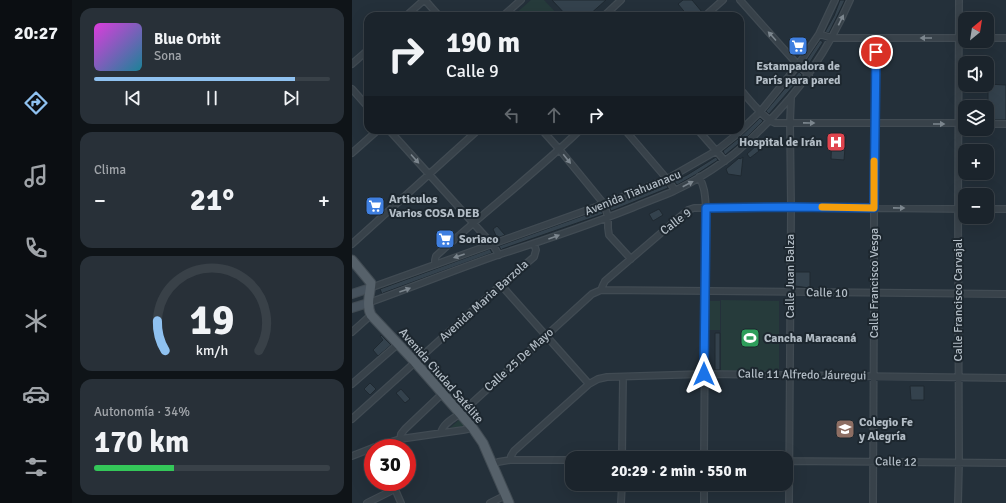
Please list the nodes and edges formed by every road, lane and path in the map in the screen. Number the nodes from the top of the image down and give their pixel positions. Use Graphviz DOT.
graph roads {
  1 [pos="424,0"];
  2 [pos="521,0"];
  3 [pos="621,0"];
  4 [pos="723,0"];
  5 [pos="740,0"];
  6 [pos="835,0"];
  7 [pos="850,0"];
  8 [pos="959,0"];
  9 [pos="410,12"];
  10 [pos="435,12"];
  11 [pos="507,12"];
  12 [pos="608,12"];
  13 [pos="710,12"];
  14 [pos="960,12"];
  15 [pos="819,34"];
  16 [pos="832,38"];
  17 [pos="876,38"];
  18 [pos="958,38"];
  19 [pos="994,38"];
  20 [pos="1006,38"];
  21 [pos="962,48"];
  22 [pos="364,54"];
  23 [pos="352,64"];
  24 [pos="798,65"];
  25 [pos="809,75"];
  26 [pos="352,89"];
  27 [pos="744,94"];
  28 [pos="791,98"];
  29 [pos="962,100"];
  30 [pos="364,102"];
  31 [pos="760,112"];
  32 [pos="770,120"];
  33 [pos="790,123"];
  34 [pos="958,123"];
  35 [pos="875,124"];
  36 [pos="994,124"];
  37 [pos="1006,124"];
  38 [pos="744,127"];
  39 [pos="373,134"];
  40 [pos="393,134"];
  41 [pos="474,134"];
  42 [pos="546,134"];
  43 [pos="576,134"];
  44 [pos="628,134"];
  45 [pos="701,134"];
  46 [pos="736,134"];
  47 [pos="961,136"];
  48 [pos="559,149"];
  49 [pos="716,151"];
  50 [pos="352,153"];
  51 [pos="725,161"];
  52 [pos="429,174"];
  53 [pos="699,178"];
  54 [pos="667,179"];
  55 [pos="959,188"];
  56 [pos="675,190"];
  57 [pos="604,204"];
  58 [pos="791,207"];
  59 [pos="706,208"];
  60 [pos="874,208"];
  61 [pos="958,209"];
  62 [pos="994,209"];
  63 [pos="1006,209"];
  64 [pos="608,217"];
  65 [pos="473,223"];
  66 [pos="958,224"];
  67 [pos="352,244"];
  68 [pos="493,244"];
  69 [pos="534,244"];
  70 [pos="499,255"];
  71 [pos="631,259"];
  72 [pos="352,260"];
  73 [pos="435,264"];
  74 [pos="501,284"];
  75 [pos="370,288"];
  76 [pos="601,290"];
  77 [pos="705,292"];
  78 [pos="790,292"];
  79 [pos="874,293"];
  80 [pos="958,293"];
  81 [pos="352,294"];
  82 [pos="1006,294"];
  83 [pos="368,303"];
  84 [pos="352,308"];
  85 [pos="372,315"];
  86 [pos="352,332"];
  87 [pos="546,336"];
  88 [pos="398,344"];
  89 [pos="415,362"];
  90 [pos="704,374"];
  91 [pos="790,375"];
  92 [pos="623,376"];
  93 [pos="873,376"];
  94 [pos="958,377"];
  95 [pos="1006,378"];
  96 [pos="352,384"];
  97 [pos="589,384"];
  98 [pos="443,393"];
  99 [pos="461,413"];
  100 [pos="352,419"];
  101 [pos="472,427"];
  102 [pos="441,433"];
  103 [pos="400,439"];
  104 [pos="364,451"];
  105 [pos="622,451"];
  106 [pos="704,451"];
  107 [pos="787,451"];
  108 [pos="352,456"];
  109 [pos="510,460"];
  110 [pos="565,460"];
  111 [pos="793,461"];
  112 [pos="872,462"];
  113 [pos="959,463"];
  114 [pos="1006,463"];
  115 [pos="492,465"];
  116 [pos="391,491"];
  117 [pos="396,491"];
  118 [pos="622,491"];
  119 [pos="704,491"];
  120 [pos="788,491"];
  121 [pos="508,499"];
  122 [pos="367,503"];
  123 [pos="401,503"];
  124 [pos="490,503"];
  125 [pos="621,503"];
  126 [pos="704,503"];
  127 [pos="789,503"];
  128 [pos="873,503"];
  129 [pos="958,503"];
  1 -- 9 [label="street"];
  1 -- 10 [label="street"];
  2 -- 11 [label="street"];
  3 -- 12 [label="street"];
  4 -- 13 [label="street"];
  24 -- 5 [label="street, one-way"];
  6 -- 15 [label="street, Avenida Tiahuanacu"];
  16 -- 7 [label="street, Avenida Tiahuanacu, one-way"];
  8 -- 14 [label="street, Calle Francisco Carvajal"];
  15 -- 16 [label="street"];
  15 -- 24 [label="street, Avenida Tiahuanacu"];
  16 -- 17 [label="street"];
  16 -- 25 [label="street, Avenida Tiahuanacu"];
  18 -- 17 [label="street, one-way"];
  17 -- 35 [label="street, Calle Francisco Vesga"];
  19 -- 20 [label="street"];
  21 -- 29 [label="street, Calle Francisco Carvajal"];
  22 -- 23 [label="street"];
  24 -- 25 [label="street"];
  24 -- 31 [label="street, Avenida Tiahuanacu"];
  25 -- 28 [label="street, Avenida Tiahuanacu"];
  26 -- 30 [label="street"];
  27 -- 31 [label="street"];
  28 -- 32 [label="street, Avenida Tiahuanacu"];
  28 -- 33 [label="street, Calle Juan Balza"];
  31 -- 32 [label="street"];
  31 -- 38 [label="street, Avenida Tiahuanacu"];
  32 -- 33 [label="street"];
  32 -- 51 [label="street, Avenida Tiahuanacu"];
  33 -- 35 [label="street, one-way"];
  33 -- 58 [label="street, Calle Juan Balza"];
  35 -- 34 [label="street, one-way"];
  35 -- 60 [label="street, Calle Francisco Vesga"];
  36 -- 37 [label="street"];
  39 -- 50 [label="street"];
  40 -- 52 [label="street, one-way"];
  41 -- 52 [label="street"];
  42 -- 48 [label="street"];
  43 -- 48 [label="street"];
  44 -- 54 [label="street"];
  45 -- 49 [label="street"];
  46 -- 49 [label="street, Avenida Tiahuanacu"];
  47 -- 55 [label="street, Calle Francisco Carvajal"];
  48 -- 57 [label="street, one-way"];
  48 -- 65 [label="street"];
  49 -- 51 [label="street"];
  49 -- 54 [label="street, Avenida Tiahuanacu"];
  51 -- 53 [label="street, Avenida Tiahuanacu"];
  52 -- 65 [label="street"];
  52 -- 67 [label="street"];
  56 -- 53 [label="street, Avenida Tiahuanacu, one-way"];
  53 -- 59 [label="street"];
  54 -- 56 [label="street"];
  54 -- 57 [label="street, Avenida Tiahuanacu"];
  56 -- 64 [label="street, Avenida Tiahuanacu"];
  57 -- 64 [label="street"];
  57 -- 68 [label="street, Avenida Tiahuanacu"];
  58 -- 59 [label="street, Calle 9"];
  58 -- 60 [label="street, Calle 9"];
  58 -- 78 [label="street, Calle Juan Balza"];
  59 -- 71 [label="street, Calle 9"];
  59 -- 77 [label="street"];
  60 -- 61 [label="street, Calle 9, one-way"];
  60 -- 79 [label="street, Calle Francisco Vesga"];
  62 -- 63 [label="street"];
  69 -- 64 [label="street, Avenida Tiahuanacu, one-way"];
  64 -- 71 [label="street"];
  65 -- 68 [label="street"];
  65 -- 73 [label="street"];
  66 -- 80 [label="street, Calle Francisco Carvajal"];
  68 -- 70 [label="street"];
  68 -- 73 [label="street, Avenida Tiahuanacu, one-way"];
  69 -- 70 [label="street, Avenida Tiahuanacu"];
  69 -- 74 [label="street, Avenida Maria Barzola"];
  83 -- 70 [label="street, Avenida Tiahuanacu, one-way"];
  71 -- 76 [label="street, Calle 9"];
  72 -- 75 [label="main road"];
  73 -- 75 [label="street, Avenida Tiahuanacu"];
  74 -- 87 [label="street"];
  74 -- 89 [label="street, Avenida Maria Barzola"];
  75 -- 81 [label="main road, Avenida Tiahuanacu"];
  75 -- 83 [label="main road, Avenida Ciudad Satélite"];
  76 -- 77 [label="street, Calle 10"];
  76 -- 87 [label="street, Calle 25 De Mayo"];
  77 -- 78 [label="street, Calle 10"];
  77 -- 90 [label="street"];
  78 -- 79 [label="street, Calle 10"];
  78 -- 91 [label="street, Calle Juan Balza"];
  79 -- 80 [label="street, Calle 10"];
  79 -- 93 [label="street, Calle Francisco Vesga"];
  80 -- 82 [label="street, Calle 10"];
  80 -- 94 [label="street, Calle Francisco Carvajal"];
  83 -- 84 [label="main road, Avenida Tiahuanacu"];
  83 -- 85 [label="main road, Avenida Ciudad Satélite"];
  85 -- 86 [label="street"];
  85 -- 88 [label="main road, Avenida Ciudad Satélite"];
  87 -- 97 [label="street"];
  87 -- 99 [label="street, Calle 25 De Mayo"];
  88 -- 89 [label="main road, Avenida Ciudad Satélite"];
  88 -- 96 [label="street"];
  89 -- 98 [label="main road, Avenida Ciudad Satélite"];
  89 -- 100 [label="street, Avenida Maria Barzola"];
  90 -- 91 [label="street, Calle 11 Alfredo Jáuregui"];
  90 -- 92 [label="street, Calle 11 Alfredo Jáuregui"];
  90 -- 106 [label="street"];
  91 -- 93 [label="street, Calle 11 Alfredo Jáuregui"];
  91 -- 107 [label="street, Calle Juan Balza"];
  92 -- 97 [label="street, Calle 11 Alfredo Jáuregui"];
  92 -- 105 [label="street"];
  93 -- 94 [label="street, Calle 11 Alfredo Jáuregui"];
  93 -- 112 [label="street, Calle Francisco Vesga"];
  94 -- 95 [label="street, Calle 11 Alfredo Jáuregui"];
  94 -- 113 [label="street, Calle Francisco Carvajal"];
  97 -- 109 [label="street, Calle 11 Alfredo Jáuregui"];
  98 -- 99 [label="main road, Avenida Ciudad Satélite"];
  98 -- 103 [label="street"];
  99 -- 101 [label="main road, Avenida Ciudad Satélite"];
  99 -- 102 [label="street, Calle 25 De Mayo"];
  101 -- 102 [label="street"];
  101 -- 115 [label="main road, Avenida Ciudad Satélite"];
  102 -- 103 [label="street"];
  104 -- 108 [label="street"];
  109 -- 110 [label="street"];
  109 -- 115 [label="street"];
  111 -- 112 [label="street, Calle 12"];
  112 -- 113 [label="street, Calle 12"];
  112 -- 128 [label="street, Calle Francisco Vesga"];
  113 -- 114 [label="street, Calle 12"];
  113 -- 129 [label="street, Calle Francisco Carvajal"];
  115 -- 121 [label="main road, Avenida Ciudad Satélite"];
  116 -- 122 [label="street"];
  117 -- 123 [label="street"];
  118 -- 125 [label="street"];
  119 -- 126 [label="street"];
  120 -- 127 [label="street, Calle Juan Balza"];
  121 -- 124 [label="street"];
}
